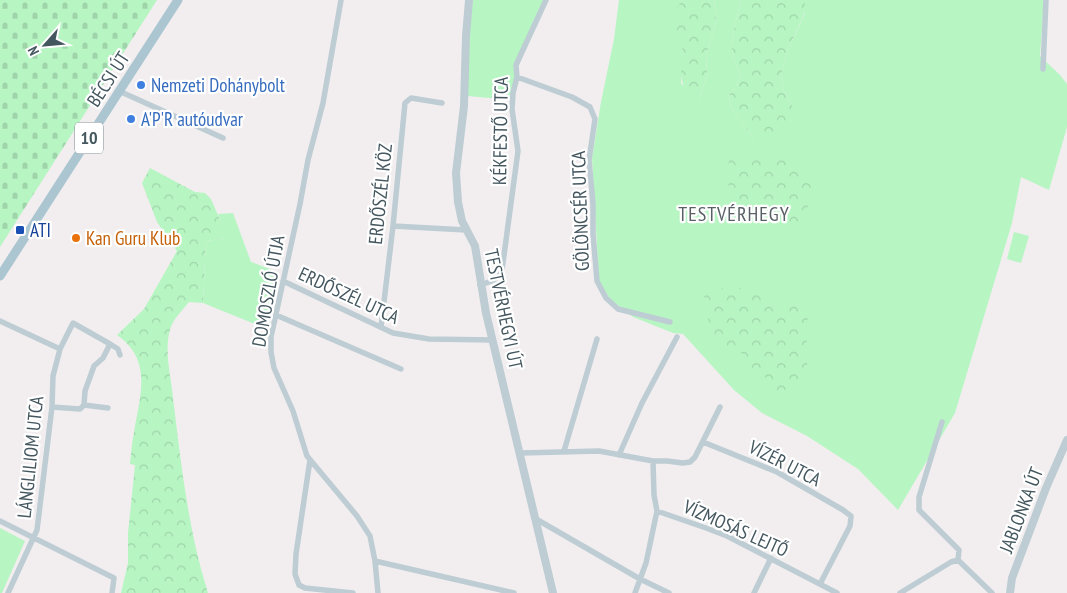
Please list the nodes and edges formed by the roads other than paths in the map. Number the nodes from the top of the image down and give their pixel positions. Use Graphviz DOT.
graph roads {
  1 [pos="178,0"];
  2 [pos="341,0"];
  3 [pos="469,0"];
  4 [pos="546,0"];
  5 [pos="1046,0"];
  6 [pos="1043,69"];
  7 [pos="517,77"];
  8 [pos="119,91"];
  9 [pos="442,103"];
  10 [pos="223,138"];
  11 [pos="393,226"];
  12 [pos="466,230"];
  13 [pos="0,276"];
  14 [pos="283,281"];
  15 [pos="480,285"];
  16 [pos="276,315"];
  17 [pos="0,321"];
  18 [pos="670,322"];
  19 [pos="381,327"];
  20 [pos="678,337"];
  21 [pos="597,339"];
  22 [pos="492,340"];
  23 [pos="110,344"];
  24 [pos="60,349"];
  25 [pos="120,355"];
  26 [pos="401,369"];
  27 [pos="84,405"];
  28 [pos="52,407"];
  29 [pos="720,407"];
  30 [pos="108,408"];
  31 [pos="942,422"];
  32 [pos="1067,440"];
  33 [pos="703,442"];
  34 [pos="564,451"];
  35 [pos="521,453"];
  36 [pos="619,455"];
  37 [pos="310,460"];
  38 [pos="653,461"];
  39 [pos="657,511"];
  40 [pos="536,520"];
  41 [pos="0,521"];
  42 [pos="34,537"];
  43 [pos="771,558"];
  44 [pos="958,560"];
  45 [pos="375,561"];
  46 [pos="640,579"];
  47 [pos="820,584"];
  48 [pos="8,593"];
  49 [pos="112,593"];
  50 [pos="353,593"];
  51 [pos="378,593"];
  52 [pos="514,593"];
  53 [pos="553,593"];
  54 [pos="635,593"];
  55 [pos="669,593"];
  56 [pos="754,593"];
  57 [pos="838,593"];
  58 [pos="900,593"];
  59 [pos="992,593"];
  60 [pos="1010,593"];
  1 -- 8 [label="main road, BÉCSI ÚT / 10"];
  2 -- 14 [label="street, DOMOSZLÓ ÚTJA"];
  3 -- 12 [label="street, TESTVÉRHEGYI ÚT"];
  4 -- 7 [label="street, KÉKFESTŐ UTCA"];
  5 -- 6 [label="street"];
  7 -- 15 [label="street, KÉKFESTŐ UTCA"];
  7 -- 18 [label="street, GÖLÖNCSÉR UTCA"];
  8 -- 10 [label="street"];
  8 -- 13 [label="main road, BÉCSI ÚT / 10"];
  9 -- 11 [label="street, ERDŐSZÉL KÖZ"];
  11 -- 12 [label="street"];
  11 -- 19 [label="street, ERDŐSZÉL KÖZ"];
  12 -- 15 [label="street, TESTVÉRHEGYI ÚT"];
  14 -- 16 [label="street, DOMOSZLÓ ÚTJA"];
  14 -- 19 [label="street, ERDŐSZÉL UTCA"];
  15 -- 22 [label="street, TESTVÉRHEGYI ÚT"];
  16 -- 26 [label="street"];
  16 -- 37 [label="street, DOMOSZLÓ ÚTJA"];
  17 -- 24 [label="street"];
  19 -- 22 [label="street, ERDŐSZÉL UTCA"];
  20 -- 36 [label="street"];
  21 -- 34 [label="street"];
  22 -- 35 [label="street, TESTVÉRHEGYI ÚT"];
  23 -- 24 [label="street, LÁNGLILIOM UTCA"];
  23 -- 25 [label="street"];
  23 -- 27 [label="street"];
  24 -- 28 [label="street, LÁNGLILIOM UTCA"];
  27 -- 28 [label="street"];
  27 -- 30 [label="street"];
  28 -- 42 [label="street, LÁNGLILIOM UTCA"];
  29 -- 33 [label="street"];
  31 -- 44 [label="street"];
  32 -- 60 [label="street, JABLONKA ÚT"];
  33 -- 38 [label="street"];
  33 -- 47 [label="street, VÍZÉR UTCA"];
  34 -- 35 [label="street"];
  34 -- 36 [label="street"];
  35 -- 40 [label="street, TESTVÉRHEGYI ÚT"];
  36 -- 38 [label="street"];
  37 -- 45 [label="street, DOMOSZLÓ ÚTJA"];
  37 -- 50 [label="street"];
  38 -- 39 [label="street"];
  39 -- 43 [label="street, VÍZMOSÁS LEJTŐ"];
  39 -- 46 [label="street, VÍZMOSÁS LEJTŐ"];
  40 -- 46 [label="street"];
  40 -- 53 [label="street, TESTVÉRHEGYI ÚT"];
  41 -- 42 [label="street"];
  42 -- 48 [label="street, LÁNGLILIOM UTCA"];
  42 -- 49 [label="street"];
  43 -- 47 [label="street, VÍZMOSÁS LEJTŐ"];
  43 -- 56 [label="street"];
  44 -- 58 [label="street"];
  44 -- 59 [label="street"];
  45 -- 51 [label="street, DOMOSZLÓ ÚTJA"];
  45 -- 52 [label="street"];
  46 -- 54 [label="street, VÍZMOSÁS LEJTŐ"];
  46 -- 55 [label="street"];
  47 -- 57 [label="street, VÍZMOSÁS LEJTŐ"];
}
